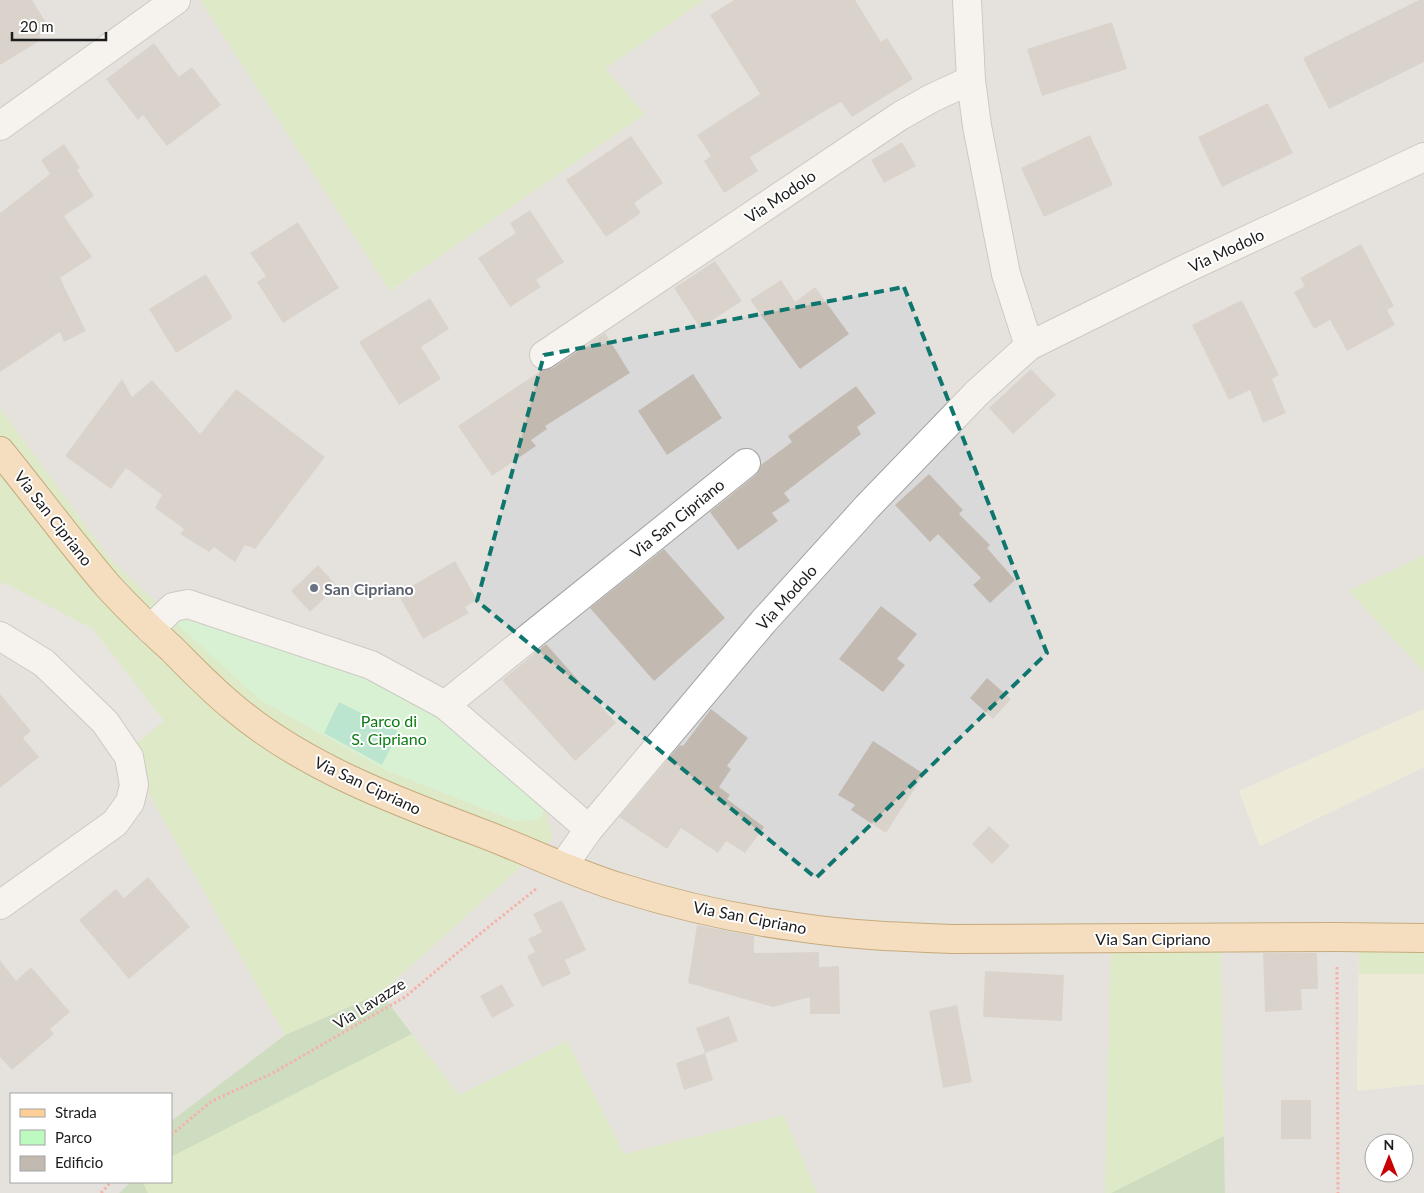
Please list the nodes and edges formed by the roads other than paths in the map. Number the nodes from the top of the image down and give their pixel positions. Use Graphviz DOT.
graph roads {
  1 [pos="176,0"];
  2 [pos="967,0"];
  3 [pos="971,80"];
  4 [pos="0,126"];
  5 [pos="1424,157"];
  6 [pos="1029,346"];
  7 [pos="544,355"];
  8 [pos="0,451"];
  9 [pos="746,463"];
  10 [pos="150,629"];
  11 [pos="0,636"];
  12 [pos="445,705"];
  13 [pos="589,829"];
  14 [pos="564,866"];
  15 [pos="0,905"];
  16 [pos="1424,938"];
  1 -- 4 [label="street"];
  2 -- 3 [label="street"];
  3 -- 6 [label="street"];
  3 -- 7 [label="street, Via Modolo"];
  5 -- 6 [label="street, Via Modolo"];
  6 -- 13 [label="street, Via Modolo"];
  8 -- 10 [label="main road, Via San Cipriano"];
  9 -- 12 [label="street, Via San Cipriano"];
  10 -- 12 [label="street"];
  10 -- 14 [label="main road, Via San Cipriano"];
  11 -- 15 [label="street"];
  12 -- 13 [label="street"];
  13 -- 14 [label="street, Via Modolo"];
  14 -- 16 [label="main road, Via San Cipriano"];
}
